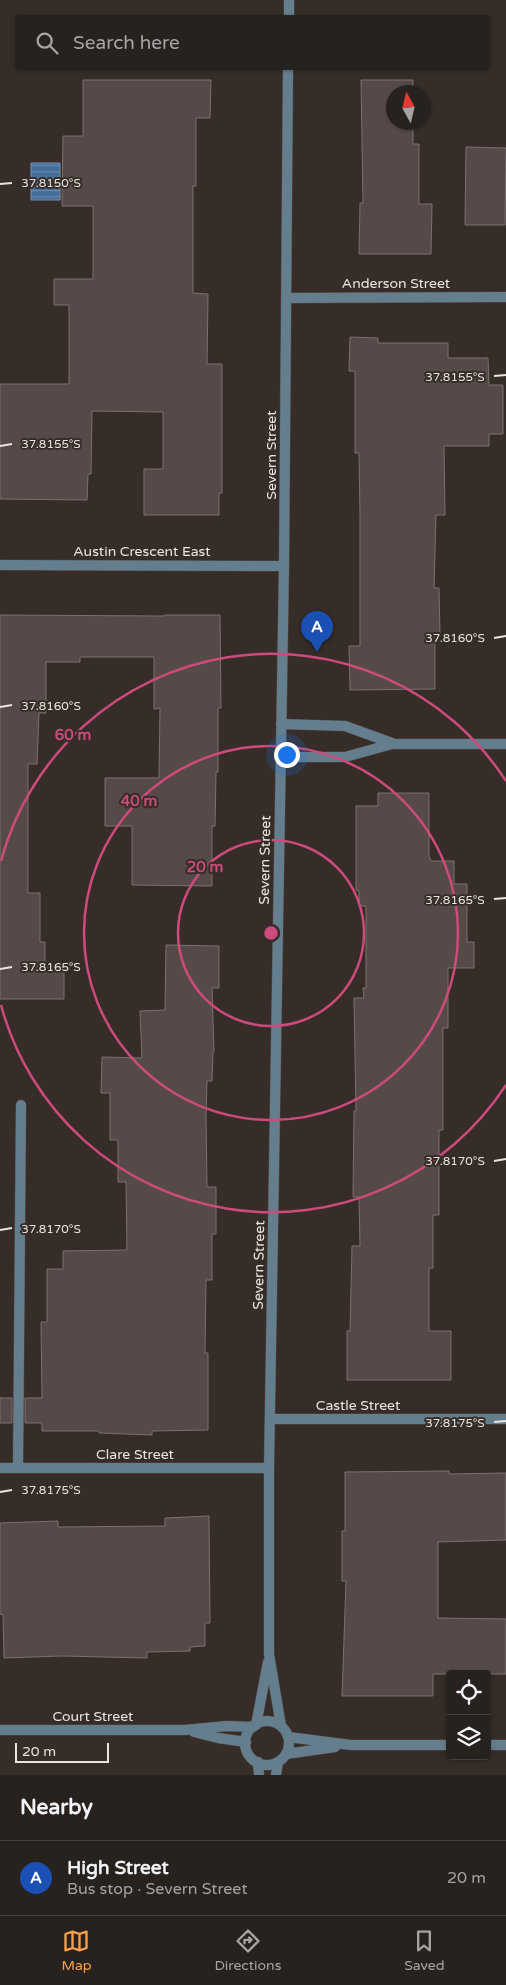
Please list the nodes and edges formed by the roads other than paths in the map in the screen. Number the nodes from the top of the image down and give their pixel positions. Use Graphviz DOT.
graph roads {
  1 [pos="289,0"];
  2 [pos="289,15"];
  3 [pos="288,70"];
  4 [pos="506,296"];
  5 [pos="286,298"];
  6 [pos="0,565"];
  7 [pos="284,566"];
  8 [pos="281,724"];
  9 [pos="392,744"];
  10 [pos="506,744"];
  11 [pos="281,757"];
  12 [pos="21,1105"];
  13 [pos="270,1419"];
  14 [pos="506,1419"];
  15 [pos="0,1468"];
  16 [pos="18,1468"];
  17 [pos="269,1468"];
  18 [pos="269,1654"];
  19 [pos="254,1726"];
  20 [pos="281,1726"];
  21 [pos="0,1730"];
  22 [pos="186,1730"];
  23 [pos="288,1737"];
  24 [pos="246,1742"];
  25 [pos="351,1745"];
  26 [pos="446,1745"];
  27 [pos="491,1745"];
  28 [pos="506,1745"];
  29 [pos="286,1754"];
  30 [pos="258,1762"];
  31 [pos="278,1762"];
  32 [pos="260,1775"];
  33 [pos="276,1775"];
  1 -- 2 [label="street"];
  3 -- 5 [label="street, Severn Street"];
  4 -- 5 [label="street, Anderson Street"];
  5 -- 7 [label="street, Severn Street"];
  6 -- 7 [label="street, Austin Crescent East"];
  7 -- 8 [label="street, Severn Street"];
  8 -- 9 [label="street"];
  8 -- 11 [label="street, Severn Street"];
  9 -- 10 [label="street"];
  9 -- 11 [label="street"];
  11 -- 13 [label="street, Severn Street"];
  12 -- 16 [label="street"];
  13 -- 14 [label="street, Castle Street"];
  13 -- 17 [label="street, Severn Street"];
  15 -- 16 [label="street, Clare Street"];
  16 -- 17 [label="street, Clare Street"];
  17 -- 18 [label="street, Severn Street"];
  18 -- 19 [label="street, Severn Street"];
  18 -- 20 [label="street, Severn Street"];
  19 -- 20 [label="street"];
  19 -- 22 [label="street, Court Street"];
  19 -- 24 [label="street"];
  20 -- 23 [label="street"];
  21 -- 22 [label="street, Court Street"];
  22 -- 24 [label="street, Court Street"];
  23 -- 25 [label="street"];
  23 -- 29 [label="street"];
  24 -- 30 [label="street"];
  25 -- 26 [label="street"];
  25 -- 29 [label="street"];
  27 -- 28 [label="street"];
  29 -- 31 [label="street"];
  30 -- 31 [label="street"];
  30 -- 32 [label="street"];
  31 -- 33 [label="street"];
}
